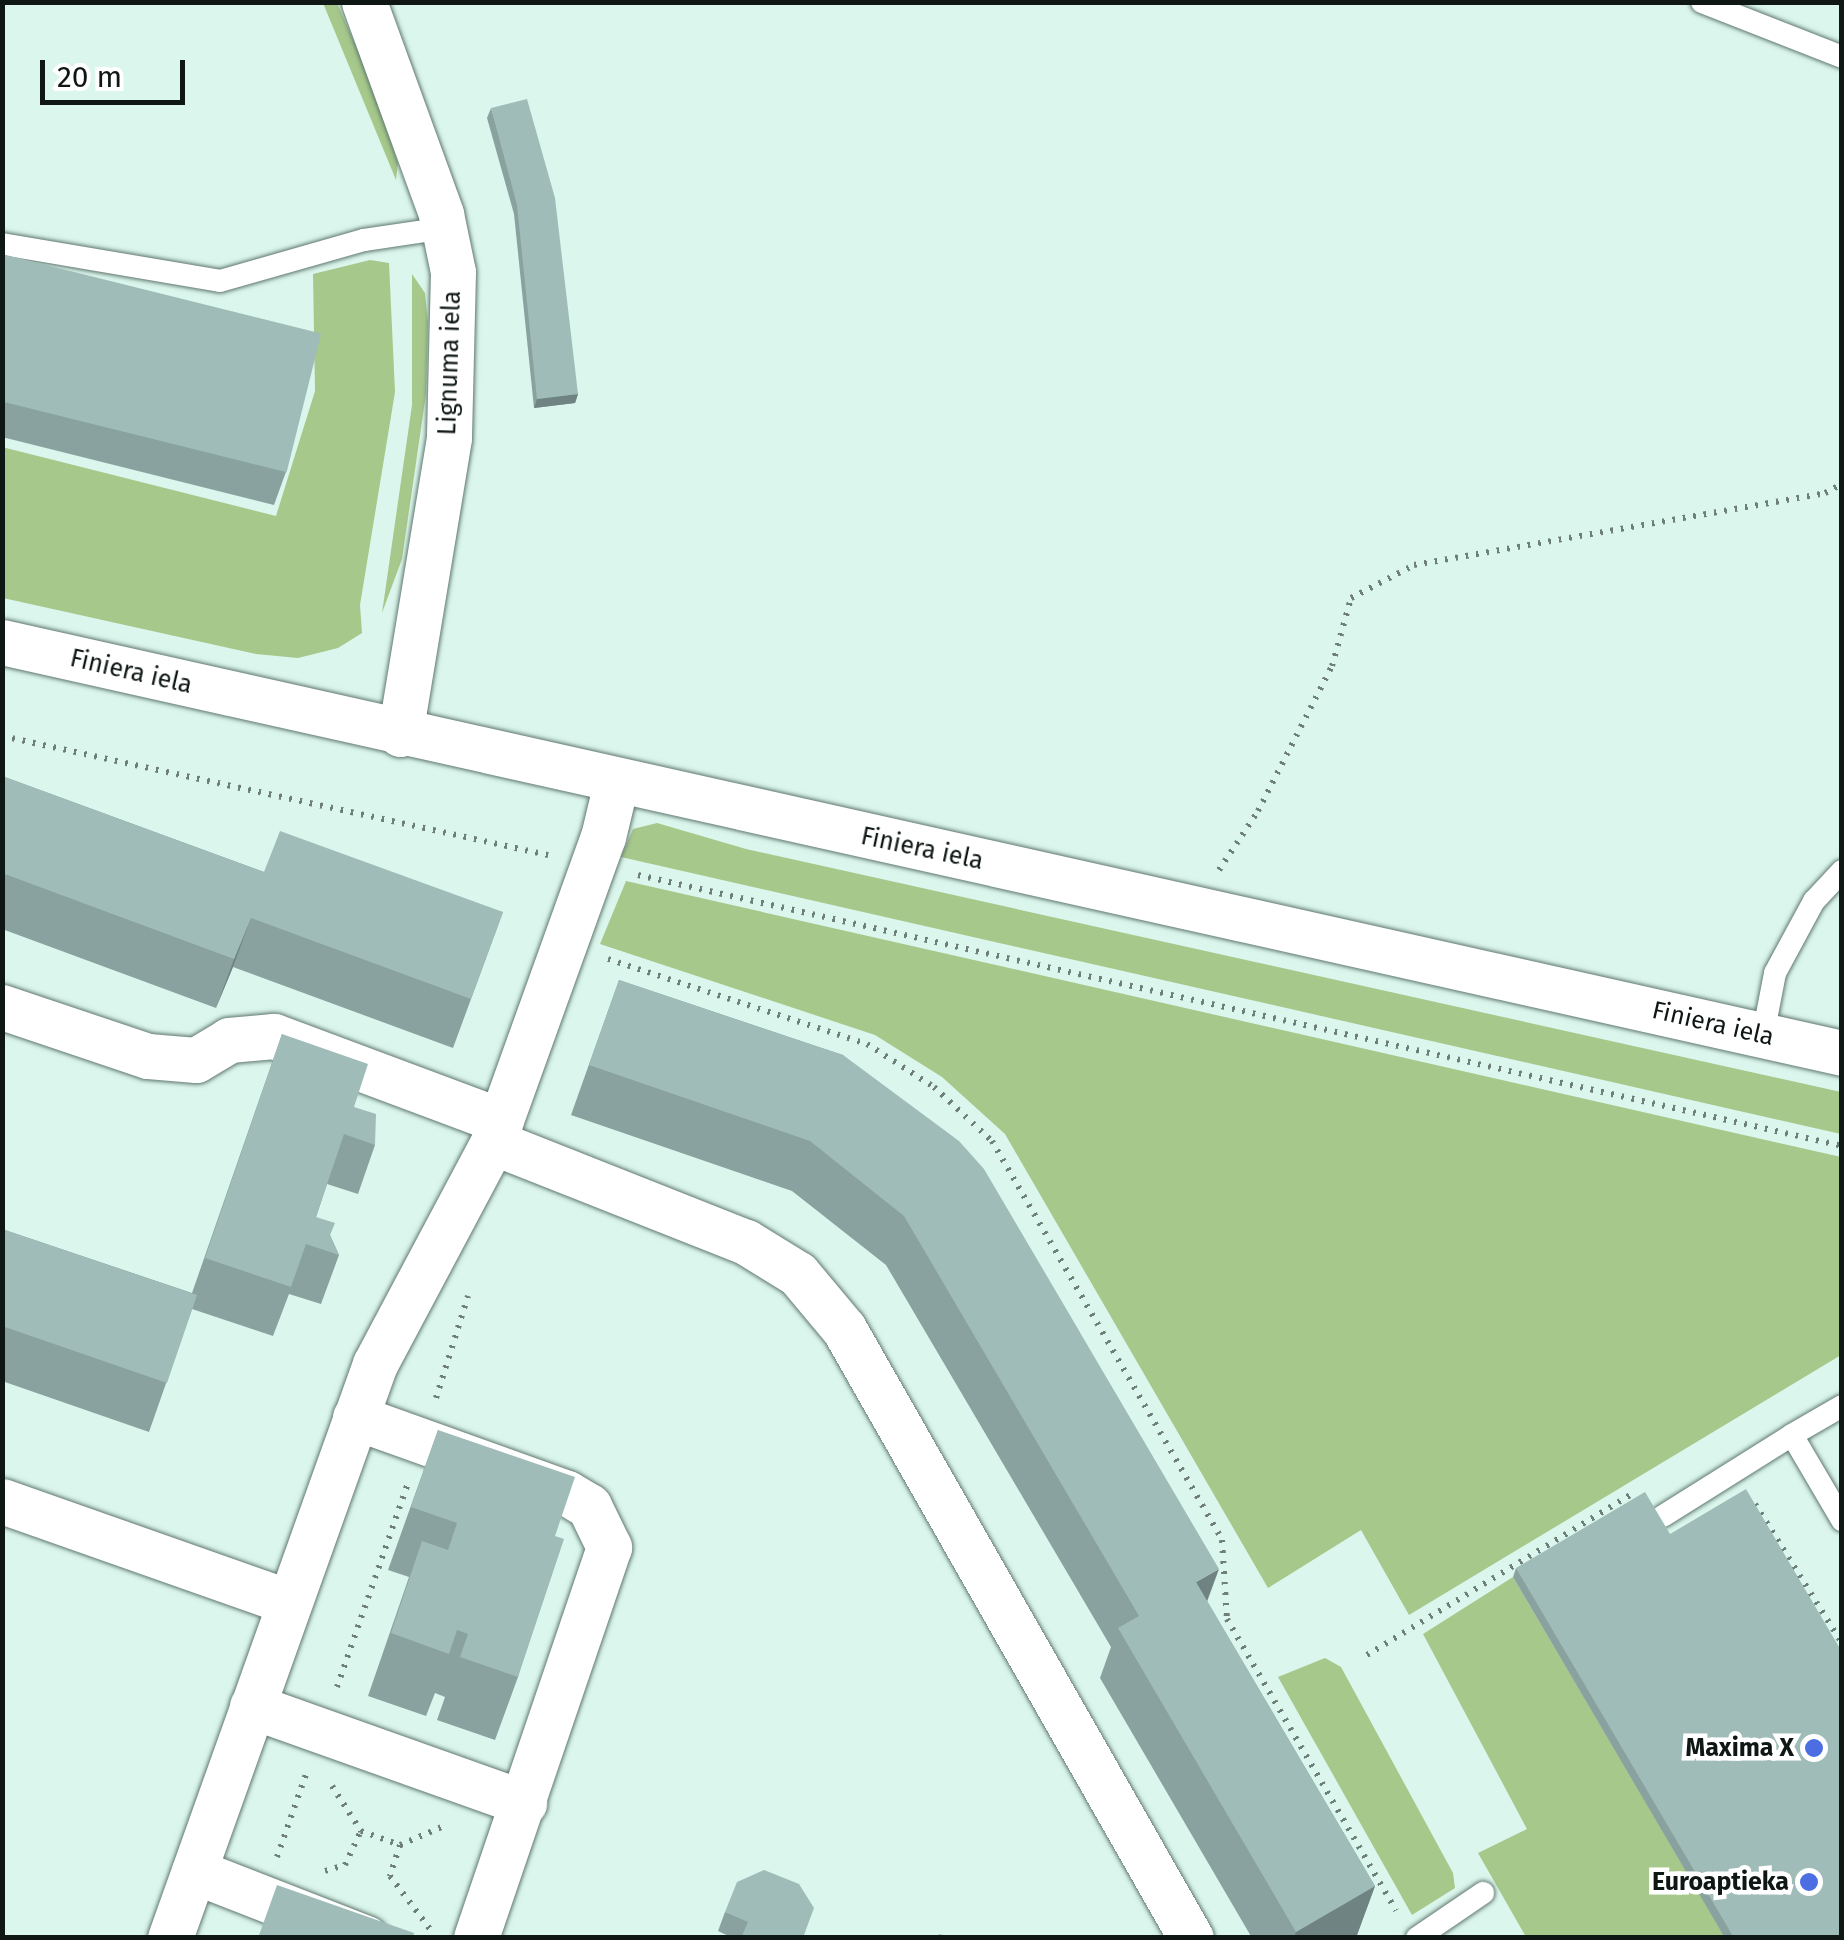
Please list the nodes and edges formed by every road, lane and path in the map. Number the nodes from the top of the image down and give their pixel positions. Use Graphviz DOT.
graph roads {
  1 [pos="364,2"];
  2 [pos="1702,2"];
  3 [pos="1842,57"];
  4 [pos="444,228"];
  5 [pos="2,244"];
  6 [pos="1842,484"];
  7 [pos="2,642"];
  8 [pos="400,734"];
  9 [pos="2,736"];
  10 [pos="616,783"];
  11 [pos="593,865"];
  12 [pos="1842,871"];
  13 [pos="1194,908"];
  14 [pos="564,945"];
  15 [pos="2,1007"];
  16 [pos="1762,1035"];
  17 [pos="1842,1052"];
  18 [pos="497,1131"];
  19 [pos="1842,1146"];
  20 [pos="1842,1406"];
  21 [pos="355,1417"];
  22 [pos="1792,1435"];
  23 [pos="1734,1472"];
  24 [pos="1649,1483"];
  25 [pos="2,1502"];
  26 [pos="1663,1516"];
  27 [pos="1842,1520"];
  28 [pos="289,1602"];
  29 [pos="1842,1643"];
  30 [pos="1367,1655"];
  31 [pos="252,1706"];
  32 [pos="524,1803"];
  33 [pos="400,1845"];
  34 [pos="194,1871"];
  35 [pos="1483,1892"];
  36 [pos="1411,1932"];
  37 [pos="170,1938"];
  38 [pos="366,1938"];
  39 [pos="436,1938"];
  40 [pos="476,1938"];
  41 [pos="1191,1938"];
  1 -- 4 [label="street, Lignuma iela"];
  2 -- 3 [label="lane"];
  4 -- 5 [label="lane"];
  4 -- 8 [label="street, Lignuma iela"];
  6 -- 13 [label="path"];
  7 -- 8 [label="street, Finiera iela"];
  8 -- 10 [label="street, Finiera iela"];
  9 -- 11 [label="path"];
  10 -- 11 [label="street"];
  10 -- 13 [label="street, Finiera iela"];
  11 -- 14 [label="street"];
  11 -- 19 [label="path"];
  12 -- 16 [label="lane"];
  13 -- 16 [label="street, Finiera iela"];
  14 -- 18 [label="street"];
  14 -- 36 [label="path"];
  15 -- 18 [label="street"];
  16 -- 17 [label="street, Finiera iela"];
  18 -- 21 [label="street"];
  18 -- 41 [label="street"];
  20 -- 22 [label="lane"];
  21 -- 28 [label="street"];
  21 -- 32 [label="street"];
  22 -- 23 [label="lane"];
  22 -- 27 [label="lane"];
  23 -- 26 [label="lane"];
  23 -- 29 [label="path"];
  24 -- 30 [label="path"];
  25 -- 28 [label="street"];
  28 -- 31 [label="street"];
  31 -- 32 [label="street"];
  31 -- 34 [label="street"];
  32 -- 40 [label="street"];
  33 -- 39 [label="path"];
  34 -- 37 [label="street"];
  34 -- 38 [label="street"];
  35 -- 36 [label="lane"];
}
